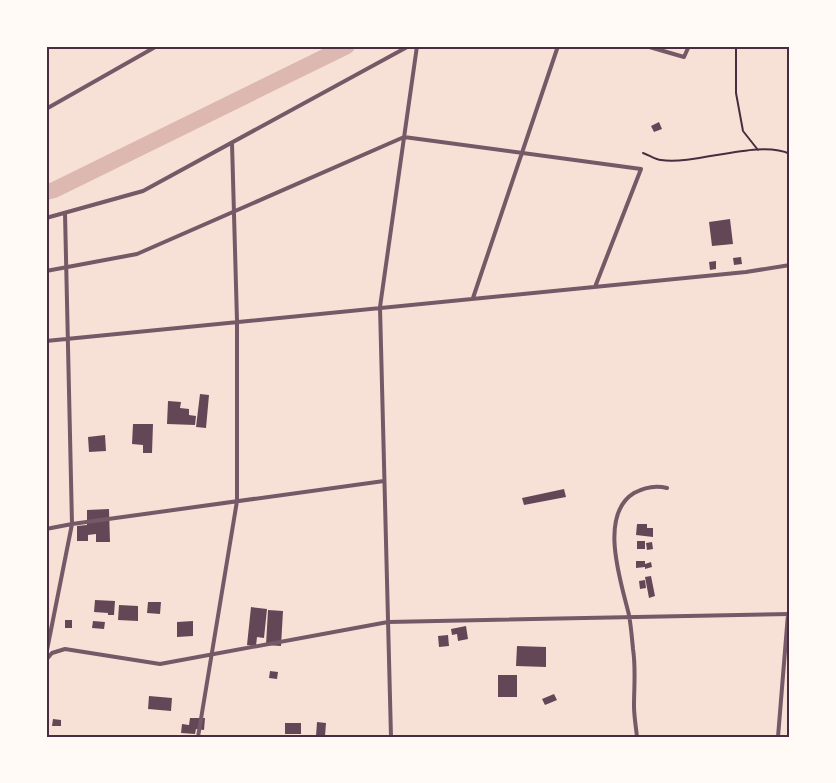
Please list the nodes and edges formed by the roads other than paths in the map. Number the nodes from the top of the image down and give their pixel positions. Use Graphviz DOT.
graph roads {
  1 [pos="157,46"];
  2 [pos="409,46"];
  3 [pos="417,46"];
  4 [pos="558,46"];
  5 [pos="646,46"];
  6 [pos="689,46"];
  7 [pos="46,109"];
  8 [pos="404,137"];
  9 [pos="232,143"];
  10 [pos="522,153"];
  11 [pos="234,212"];
  12 [pos="65,213"];
  13 [pos="46,218"];
  14 [pos="790,265"];
  15 [pos="66,268"];
  16 [pos="46,272"];
  17 [pos="595,287"];
  18 [pos="474,298"];
  19 [pos="380,307"];
  20 [pos="237,321"];
  21 [pos="67,338"];
  22 [pos="46,340"];
  23 [pos="384,481"];
  24 [pos="667,488"];
  25 [pos="237,501"];
  26 [pos="72,524"];
  27 [pos="46,529"];
  28 [pos="789,614"];
  29 [pos="629,617"];
  30 [pos="388,622"];
  31 [pos="212,654"];
  32 [pos="46,655"];
  33 [pos="46,660"];
  34 [pos="198,737"];
  35 [pos="391,737"];
  36 [pos="637,737"];
  37 [pos="778,737"];
  1 -- 7 [label="street"];
  2 -- 9 [label="street"];
  3 -- 8 [label="street"];
  4 -- 10 [label="street"];
  5 -- 6 [label="street"];
  8 -- 10 [label="street"];
  8 -- 11 [label="street"];
  8 -- 19 [label="street"];
  9 -- 11 [label="street"];
  9 -- 12 [label="street"];
  10 -- 17 [label="street"];
  10 -- 18 [label="street"];
  11 -- 15 [label="street"];
  11 -- 20 [label="street"];
  12 -- 13 [label="street"];
  12 -- 15 [label="street"];
  14 -- 17 [label="street"];
  15 -- 16 [label="street"];
  15 -- 21 [label="street"];
  17 -- 18 [label="street"];
  18 -- 19 [label="street"];
  19 -- 20 [label="street"];
  19 -- 23 [label="street"];
  20 -- 21 [label="street"];
  20 -- 25 [label="street"];
  21 -- 22 [label="street"];
  21 -- 26 [label="street"];
  23 -- 25 [label="street"];
  23 -- 30 [label="street"];
  24 -- 29 [label="street"];
  25 -- 26 [label="street"];
  25 -- 31 [label="street"];
  26 -- 27 [label="street"];
  26 -- 32 [label="street"];
  28 -- 29 [label="street"];
  28 -- 37 [label="street"];
  29 -- 30 [label="street"];
  29 -- 36 [label="street"];
  30 -- 31 [label="street"];
  30 -- 35 [label="street"];
  31 -- 33 [label="street"];
  31 -- 34 [label="street"];
}
